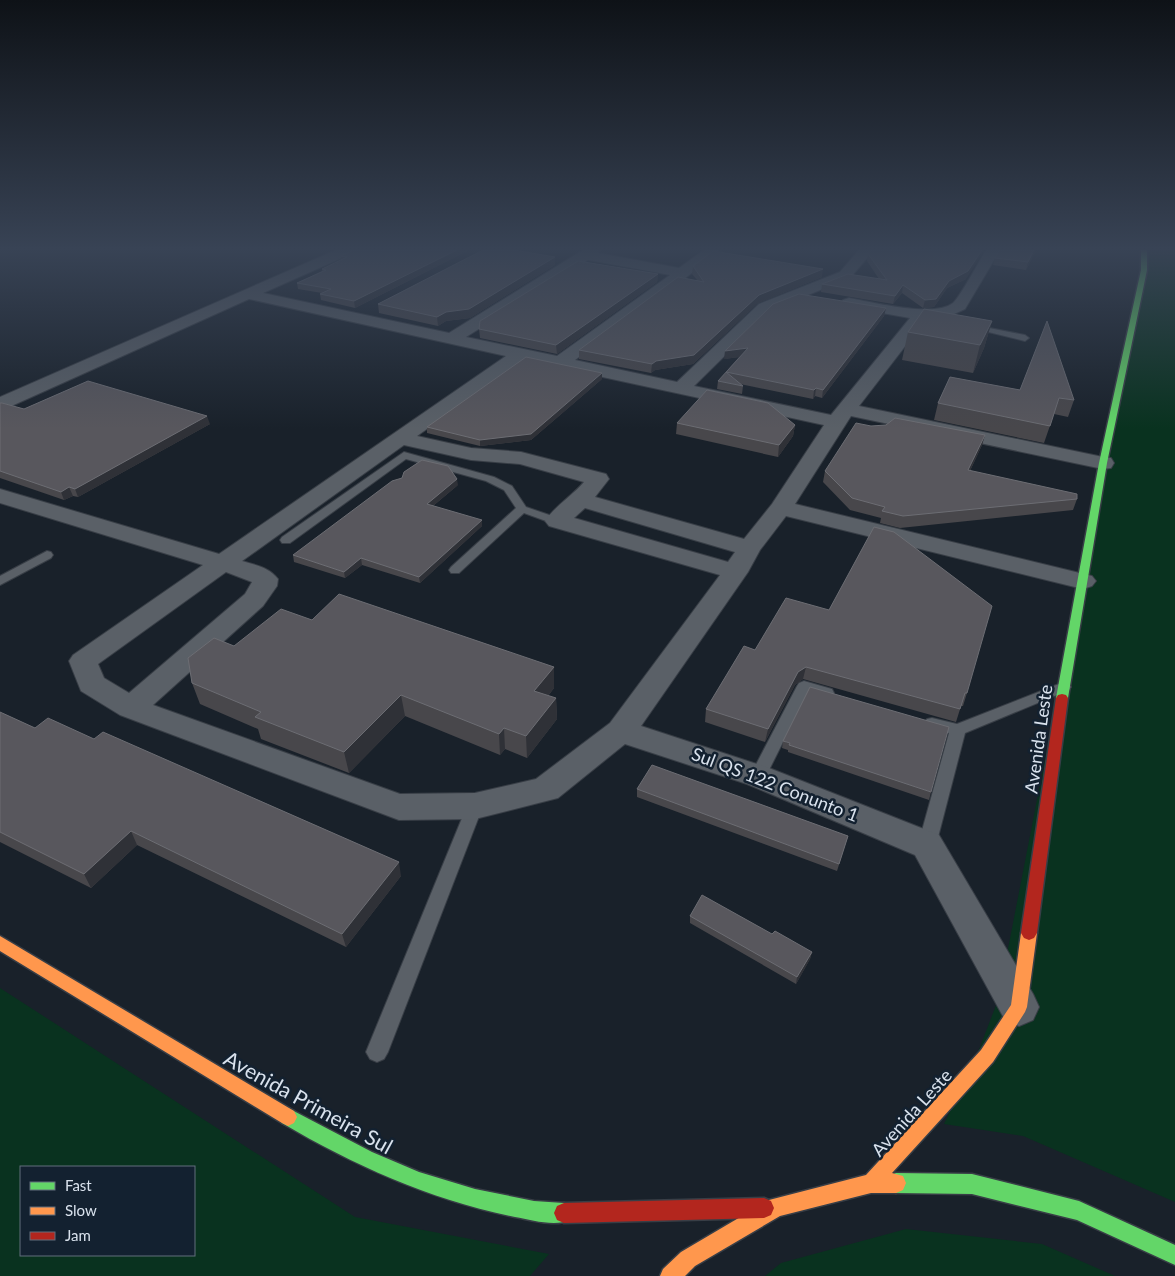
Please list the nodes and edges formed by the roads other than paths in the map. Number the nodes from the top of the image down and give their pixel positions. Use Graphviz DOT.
graph roads {
  1 [pos="211,310"];
  2 [pos="315,310"];
  3 [pos="368,310"];
  4 [pos="497,310"];
  5 [pos="632,310"];
  6 [pos="762,310"];
  7 [pos="887,310"];
  8 [pos="951,310"];
  9 [pos="1136,310"];
  10 [pos="921,315"];
  11 [pos="352,318"];
  12 [pos="950,321"];
  13 [pos="959,323"];
  14 [pos="1025,338"];
  15 [pos="450,339"];
  16 [pos="520,354"];
  17 [pos="561,362"];
  18 [pos="681,388"];
  19 [pos="0,404"];
  20 [pos="841,415"];
  21 [pos="400,438"];
  22 [pos="1103,463"];
  23 [pos="0,496"];
  24 [pos="581,500"];
  25 [pos="781,508"];
  26 [pos="522,509"];
  27 [pos="557,521"];
  28 [pos="286,540"];
  29 [pos="749,548"];
  30 [pos="47,555"];
  31 [pos="222,563"];
  32 [pos="455,570"];
  33 [pos="735,572"];
  34 [pos="1083,580"];
  35 [pos="0,581"];
  36 [pos="1064,687"];
  37 [pos="840,697"];
  38 [pos="131,708"];
  39 [pos="921,720"];
  40 [pos="958,730"];
  41 [pos="621,731"];
  42 [pos="758,776"];
  43 [pos="475,806"];
  44 [pos="927,845"];
  45 [pos="0,943"];
  46 [pos="1019,1007"];
  47 [pos="377,1052"];
  48 [pos="871,1183"];
  49 [pos="776,1208"];
  50 [pos="1175,1255"];
  51 [pos="670,1276"];
  1 -- 19 [label="street"];
  2 -- 11 [label="street"];
  3 -- 11 [label="street"];
  4 -- 15 [label="street"];
  5 -- 17 [label="street"];
  6 -- 18 [label="street"];
  7 -- 10 [label="street"];
  8 -- 10 [label="street"];
  9 -- 22 [label="main road, Avenida Leste"];
  10 -- 12 [label="lane"];
  10 -- 20 [label="street"];
  11 -- 15 [label="street"];
  13 -- 14 [label="lane"];
  15 -- 16 [label="street"];
  16 -- 17 [label="street"];
  16 -- 21 [label="street"];
  17 -- 18 [label="street"];
  18 -- 20 [label="street"];
  20 -- 22 [label="street"];
  20 -- 25 [label="street"];
  21 -- 24 [label="street"];
  21 -- 31 [label="street"];
  22 -- 34 [label="main road, Avenida Leste"];
  23 -- 31 [label="street"];
  24 -- 27 [label="street"];
  24 -- 29 [label="street"];
  25 -- 29 [label="street"];
  25 -- 34 [label="street"];
  26 -- 27 [label="lane"];
  26 -- 28 [label="lane"];
  26 -- 32 [label="lane"];
  27 -- 33 [label="street"];
  29 -- 33 [label="street"];
  30 -- 35 [label="lane"];
  31 -- 38 [label="street"];
  31 -- 38 [label="street"];
  33 -- 41 [label="street"];
  34 -- 36 [label="main road, Avenida Leste"];
  36 -- 40 [label="lane"];
  36 -- 46 [label="main road, Avenida Leste"];
  37 -- 42 [label="lane"];
  38 -- 43 [label="street"];
  39 -- 40 [label="lane"];
  40 -- 44 [label="lane"];
  41 -- 42 [label="street, Sul QS 122 Conunto 1"];
  41 -- 43 [label="street"];
  42 -- 44 [label="street, Sul QS 122 Conunto 1"];
  43 -- 47 [label="lane"];
  44 -- 46 [label="street"];
  45 -- 49 [label="main road, Avenida Primeira Sul"];
  46 -- 48 [label="main road, Avenida Leste"];
  48 -- 49 [label="main road"];
  48 -- 50 [label="main road"];
  49 -- 51 [label="main road"];
}
